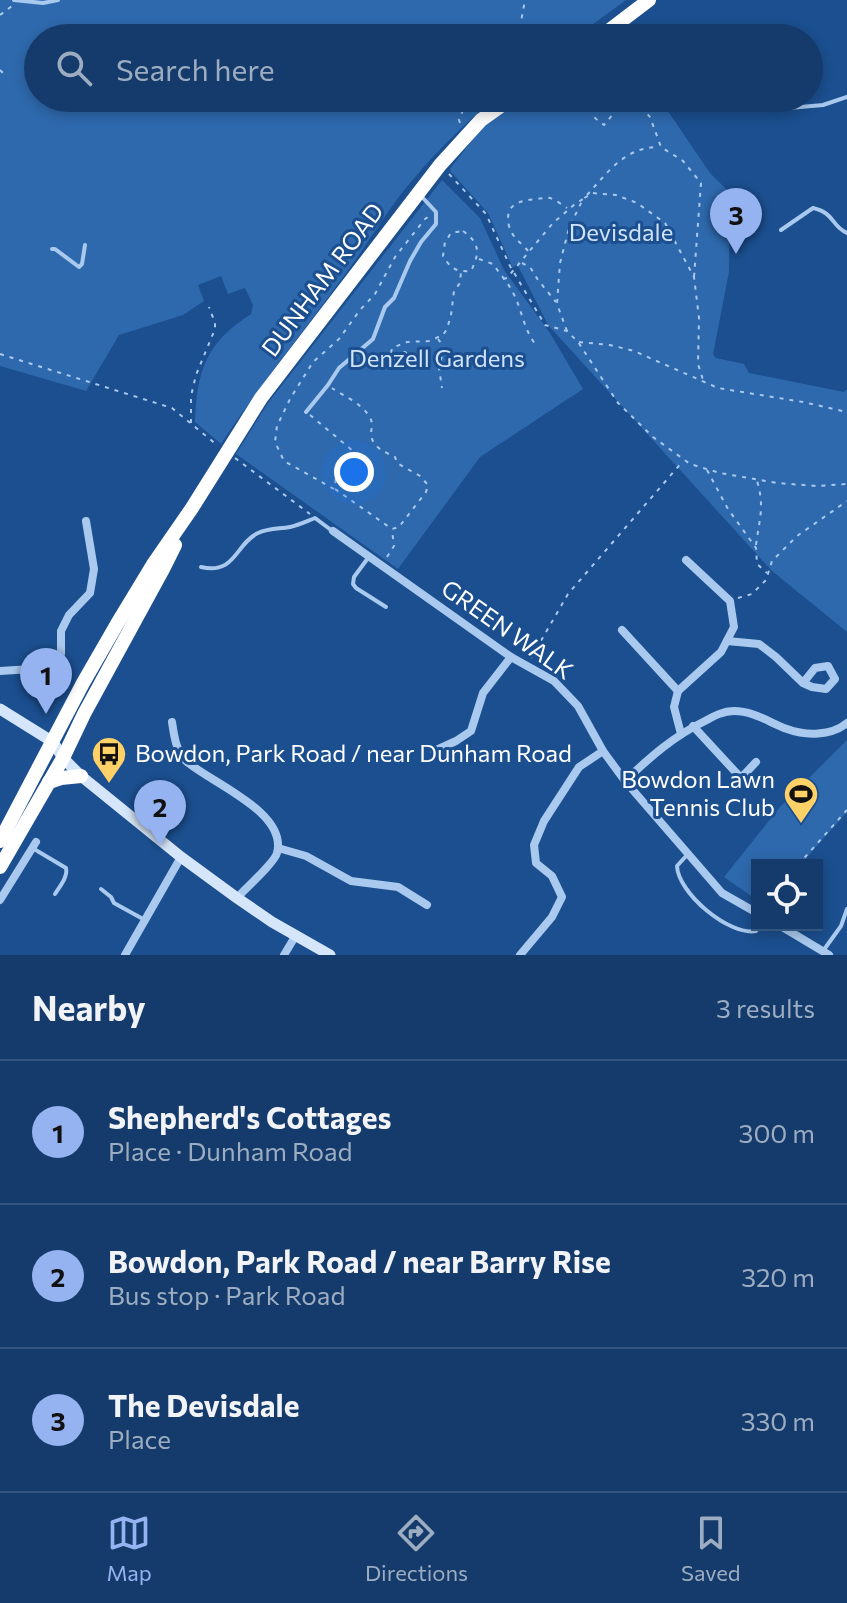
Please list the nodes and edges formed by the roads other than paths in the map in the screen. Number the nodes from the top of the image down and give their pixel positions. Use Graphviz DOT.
graph roads {
  1 [pos="16,0"];
  2 [pos="58,0"];
  3 [pos="649,0"];
  4 [pos="617,24"];
  5 [pos="847,97"];
  6 [pos="823,105"];
  7 [pos="492,112"];
  8 [pos="417,193"];
  9 [pos="781,230"];
  10 [pos="847,233"];
  11 [pos="85,245"];
  12 [pos="52,249"];
  13 [pos="359,352"];
  14 [pos="405,353"];
  15 [pos="306,412"];
  16 [pos="192,508"];
  17 [pos="86,521"];
  18 [pos="333,531"];
  19 [pos="368,558"];
  20 [pos="686,560"];
  21 [pos="201,567"];
  22 [pos="386,607"];
  23 [pos="622,630"];
  24 [pos="727,641"];
  25 [pos="511,657"];
  26 [pos="0,671"];
  27 [pos="803,683"];
  28 [pos="678,691"];
  29 [pos="0,709"];
  30 [pos="84,714"];
  31 [pos="172,722"];
  32 [pos="847,723"];
  33 [pos="693,726"];
  34 [pos="681,734"];
  35 [pos="53,742"];
  36 [pos="434,751"];
  37 [pos="603,751"];
  38 [pos="63,758"];
  39 [pos="756,762"];
  40 [pos="81,776"];
  41 [pos="625,781"];
  42 [pos="49,782"];
  43 [pos="28,791"];
  44 [pos="0,841"];
  45 [pos="34,845"];
  46 [pos="278,848"];
  47 [pos="688,853"];
  48 [pos="181,857"];
  49 [pos="0,867"];
  50 [pos="101,889"];
  51 [pos="55,894"];
  52 [pos="237,898"];
  53 [pos="0,900"];
  54 [pos="427,905"];
  55 [pos="751,909"];
  56 [pos="847,909"];
  57 [pos="145,921"];
  58 [pos="756,931"];
  59 [pos="789,931"];
  60 [pos="296,935"];
  61 [pos="826,953"];
  62 [pos="125,955"];
  63 [pos="284,955"];
  64 [pos="330,955"];
  65 [pos="520,955"];
  1 -- 2 [label="lane"];
  3 -- 4 [label="highway"];
  5 -- 6 [label="lane"];
  7 -- 8 [label="highway, DUNHAM ROAD"];
  8 -- 13 [label="lane"];
  8 -- 16 [label="highway, DUNHAM ROAD"];
  9 -- 10 [label="lane"];
  11 -- 12 [label="lane"];
  13 -- 14 [label="lane"];
  13 -- 15 [label="lane"];
  16 -- 30 [label="highway, DUNHAM ROAD"];
  16 -- 35 [label="highway, DUNHAM ROAD"];
  17 -- 26 [label="street"];
  18 -- 19 [label="street, GREEN WALK"];
  18 -- 21 [label="lane, GREEN WALK"];
  19 -- 22 [label="lane"];
  19 -- 25 [label="street, GREEN WALK"];
  20 -- 24 [label="street"];
  23 -- 28 [label="street"];
  24 -- 27 [label="street"];
  24 -- 28 [label="street"];
  25 -- 36 [label="street"];
  25 -- 37 [label="street, GREEN WALK"];
  28 -- 34 [label="street"];
  29 -- 35 [label="main road"];
  30 -- 35 [label="highway"];
  30 -- 38 [label="highway, DUNHAM ROAD"];
  31 -- 46 [label="street"];
  32 -- 33 [label="street"];
  33 -- 34 [label="street"];
  33 -- 39 [label="street"];
  34 -- 41 [label="street"];
  35 -- 38 [label="main road"];
  35 -- 43 [label="highway, DUNHAM ROAD"];
  37 -- 41 [label="street, GREEN WALK"];
  37 -- 65 [label="street"];
  38 -- 40 [label="main road"];
  38 -- 42 [label="highway, DUNHAM ROAD"];
  38 -- 43 [label="highway"];
  40 -- 42 [label="highway"];
  40 -- 48 [label="main road"];
  41 -- 47 [label="street, GREEN WALK"];
  42 -- 49 [label="highway, DUNHAM ROAD"];
  43 -- 44 [label="highway, DUNHAM ROAD"];
  45 -- 51 [label="lane"];
  45 -- 53 [label="street"];
  46 -- 52 [label="street"];
  46 -- 54 [label="street"];
  47 -- 55 [label="street, GREEN WALK"];
  47 -- 58 [label="lane"];
  48 -- 52 [label="main road"];
  48 -- 57 [label="street"];
  50 -- 57 [label="lane"];
  52 -- 60 [label="main road"];
  56 -- 61 [label="lane"];
  57 -- 62 [label="street"];
  59 -- 61 [label="street"];
  60 -- 63 [label="street"];
  60 -- 64 [label="main road"];
}
